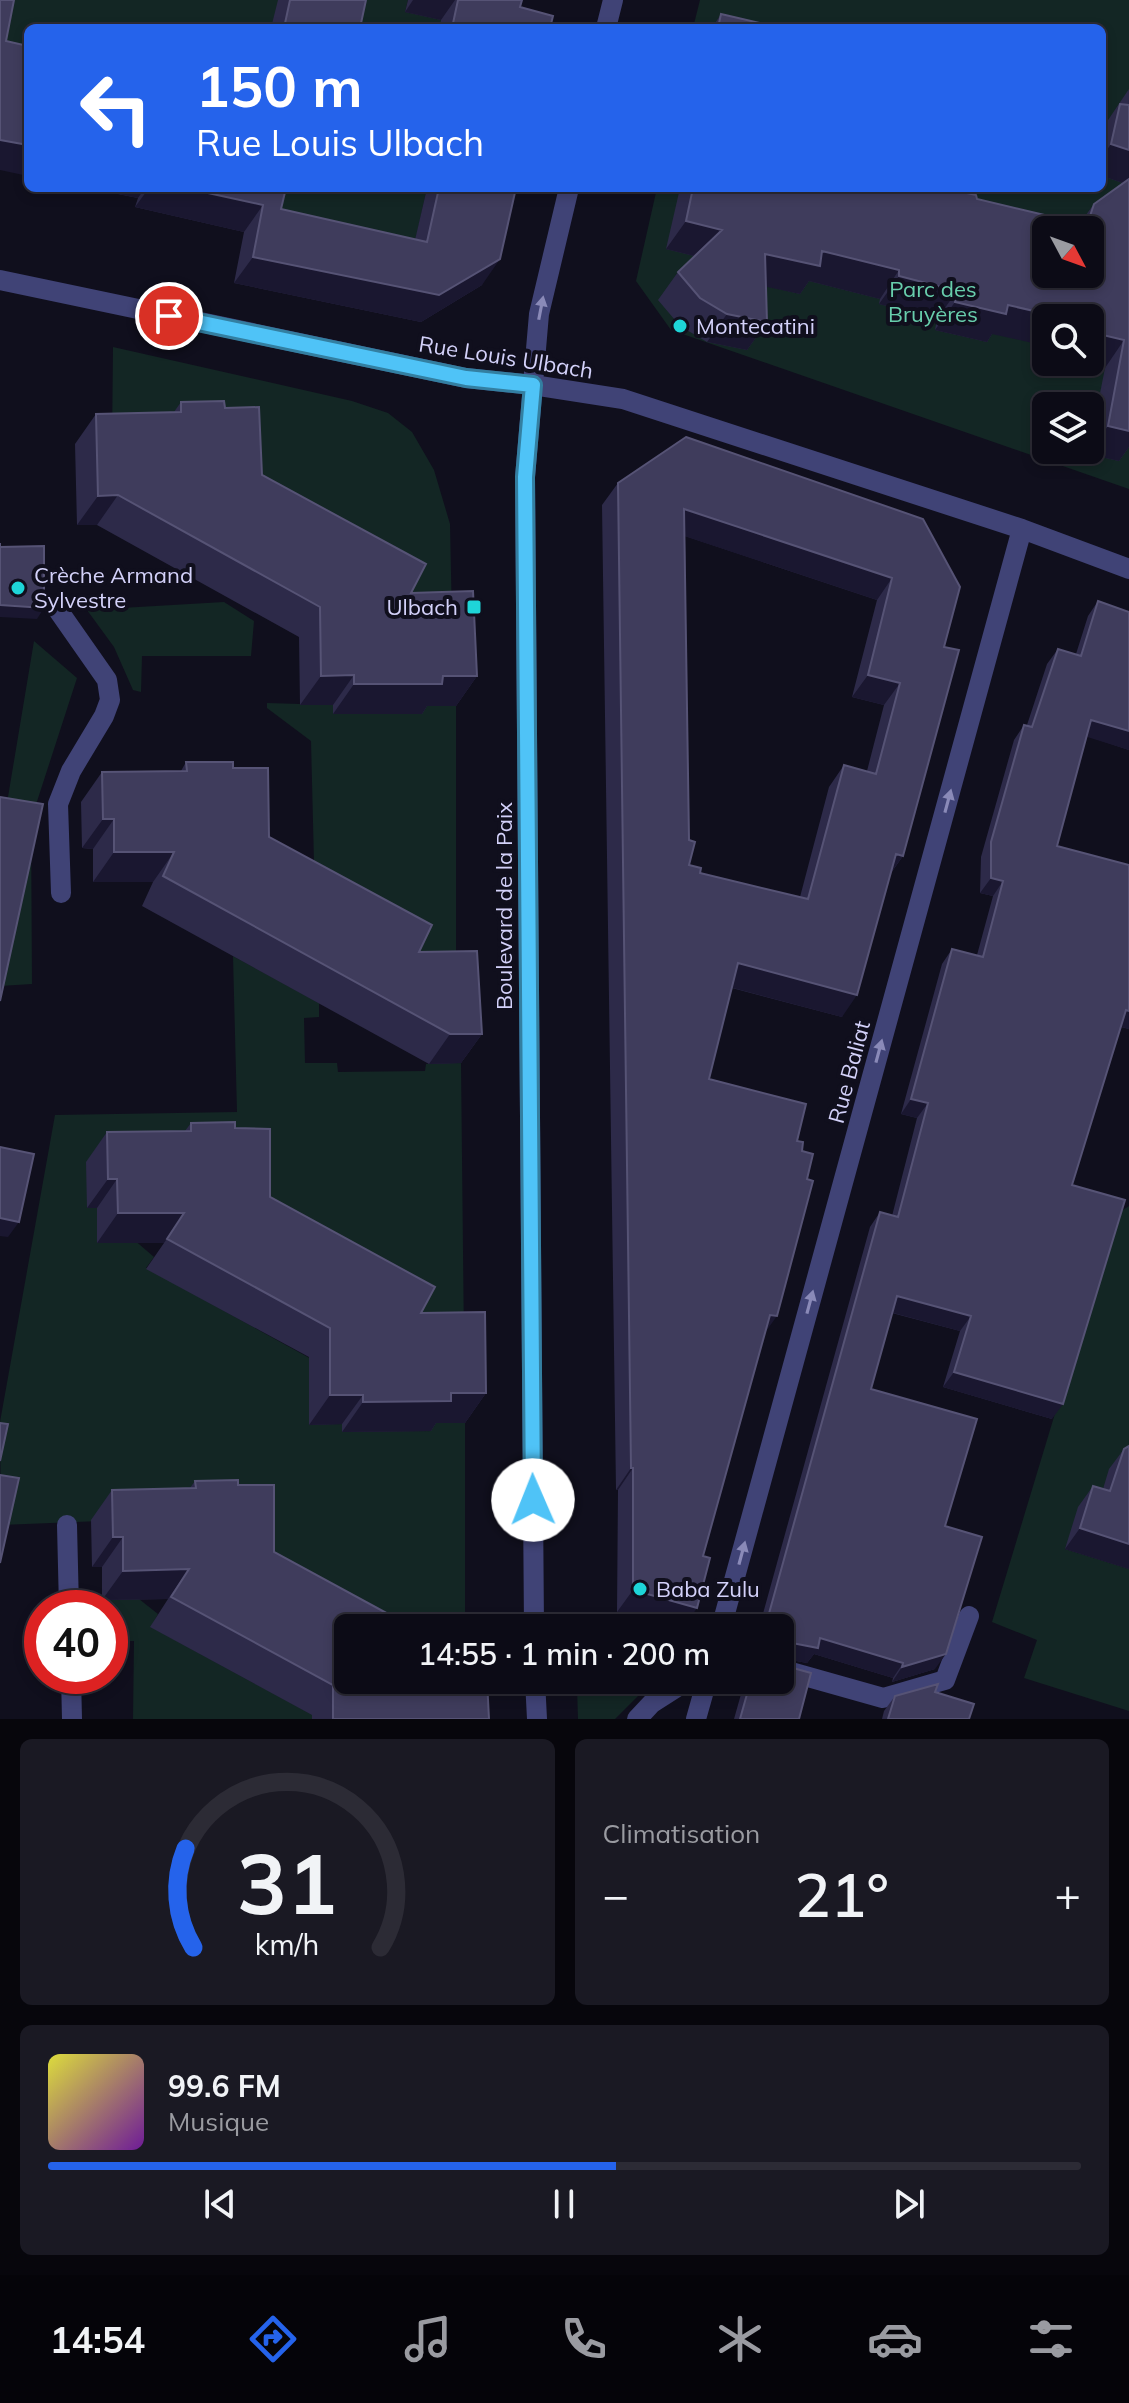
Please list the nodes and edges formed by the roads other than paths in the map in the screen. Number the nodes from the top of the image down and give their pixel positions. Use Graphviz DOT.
graph roads {
  1 [pos="613,0"];
  2 [pos="607,24"];
  3 [pos="568,192"];
  4 [pos="0,280"];
  5 [pos="533,385"];
  6 [pos="1022,529"];
  7 [pos="1129,569"];
  8 [pos="58,610"];
  9 [pos="61,893"];
  10 [pos="67,1525"];
  11 [pos="69,1590"];
  12 [pos="534,1614"];
  13 [pos="725,1614"];
  14 [pos="969,1616"];
  15 [pos="794,1673"];
  16 [pos="71,1694"];
  17 [pos="536,1694"];
  18 [pos="666,1694"];
  19 [pos="703,1694"];
  20 [pos="72,1719"];
  21 [pos="537,1719"];
  22 [pos="637,1719"];
  23 [pos="696,1719"];
  1 -- 2 [label="street"];
  5 -- 3 [label="street, Boulevard de la Paix, one-way"];
  4 -- 5 [label="street, Rue Louis Ulbach"];
  5 -- 6 [label="street, Rue Louis Ulbach"];
  5 -- 12 [label="street, Boulevard de la Paix"];
  6 -- 7 [label="street, Rue Louis Ulbach"];
  13 -- 6 [label="street, Rue Baliat, one-way"];
  8 -- 9 [label="street"];
  10 -- 11 [label="street"];
  14 -- 15 [label="street"];
  16 -- 20 [label="street"];
  17 -- 21 [label="street"];
  18 -- 22 [label="street"];
  19 -- 23 [label="street"];
}
